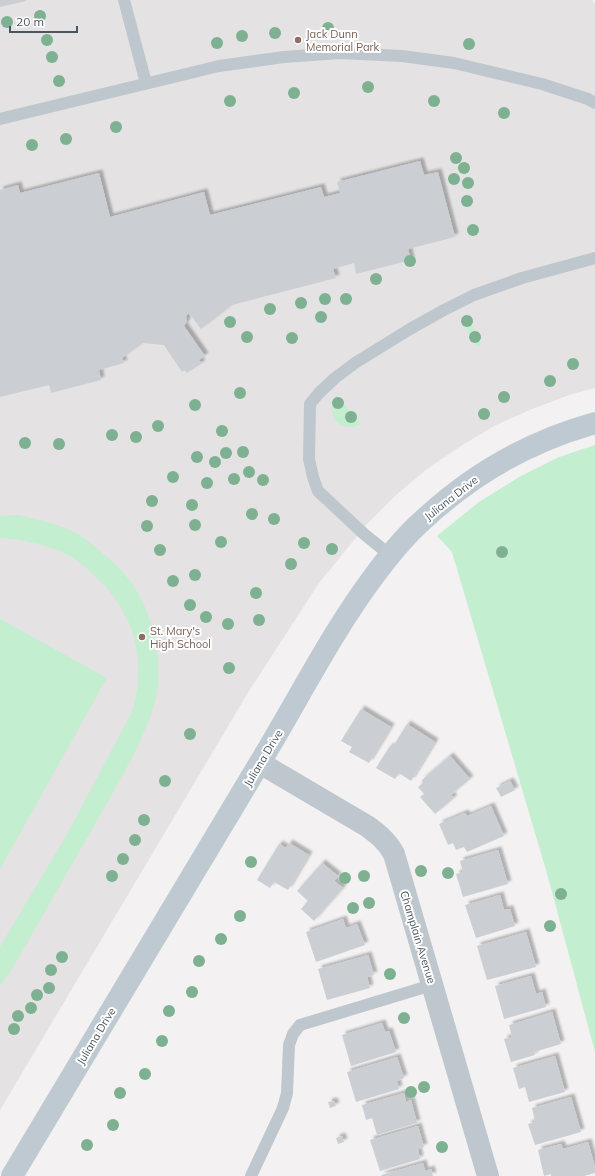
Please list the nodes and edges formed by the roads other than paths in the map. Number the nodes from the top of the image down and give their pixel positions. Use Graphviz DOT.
graph roads {
  1 [pos="124,0"];
  2 [pos="146,83"];
  3 [pos="595,103"];
  4 [pos="0,119"];
  5 [pos="595,258"];
  6 [pos="595,423"];
  7 [pos="390,555"];
  8 [pos="260,763"];
  9 [pos="432,985"];
  10 [pos="12,1176"];
  11 [pos="251,1176"];
  12 [pos="488,1176"];
  1 -- 2 [label="lane"];
  2 -- 3 [label="lane"];
  2 -- 4 [label="lane"];
  5 -- 7 [label="lane"];
  6 -- 7 [label="street, Juliana Drive"];
  7 -- 8 [label="street, Juliana Drive"];
  8 -- 9 [label="street, Champlain Avenue"];
  8 -- 10 [label="street, Juliana Drive"];
  9 -- 11 [label="lane"];
  9 -- 12 [label="street, Champlain Avenue"];
}
